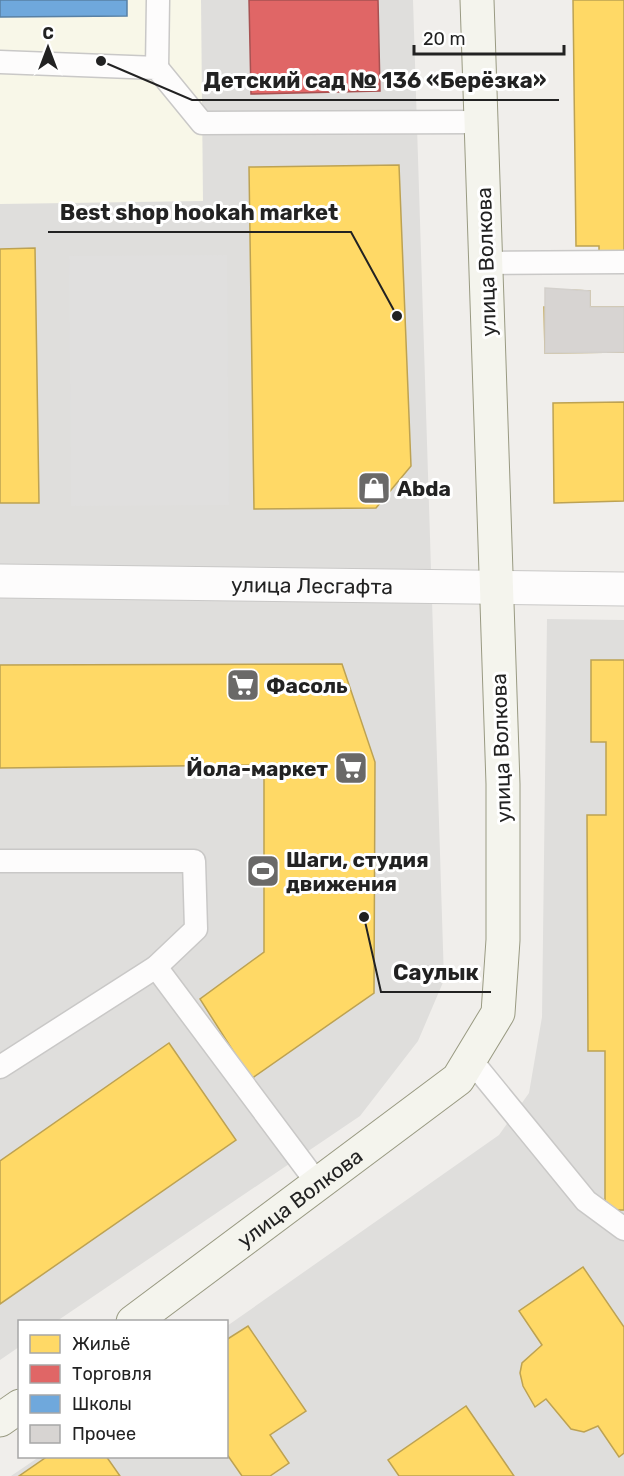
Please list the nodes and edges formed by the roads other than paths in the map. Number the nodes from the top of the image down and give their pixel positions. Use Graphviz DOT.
graph roads {
  1 [pos="158,0"];
  2 [pos="477,0"];
  3 [pos="0,62"];
  4 [pos="157,68"];
  5 [pos="481,122"];
  6 [pos="624,262"];
  7 [pos="486,263"];
  8 [pos="0,581"];
  9 [pos="496,587"];
  10 [pos="624,589"];
  11 [pos="0,861"];
  12 [pos="156,967"];
  13 [pos="470,1059"];
  14 [pos="0,1067"];
  15 [pos="318,1184"];
  16 [pos="624,1229"];
  17 [pos="136,1320"];
  18 [pos="18,1407"];
  19 [pos="0,1420"];
  1 -- 4 [label="lane"];
  2 -- 5 [label="main road, улица Волкова"];
  3 -- 4 [label="lane"];
  4 -- 5 [label="lane"];
  5 -- 7 [label="main road, улица Волкова"];
  6 -- 7 [label="lane"];
  7 -- 9 [label="main road, улица Волкова"];
  8 -- 9 [label="street, улица Лесгафта"];
  9 -- 10 [label="street, улица Лесгафта"];
  9 -- 13 [label="main road, улица Волкова"];
  11 -- 12 [label="lane"];
  12 -- 14 [label="lane"];
  12 -- 15 [label="lane"];
  13 -- 15 [label="main road, улица Волкова"];
  13 -- 16 [label="lane"];
  15 -- 17 [label="main road, улица Волкова"];
  18 -- 19 [label="main road"];
}
